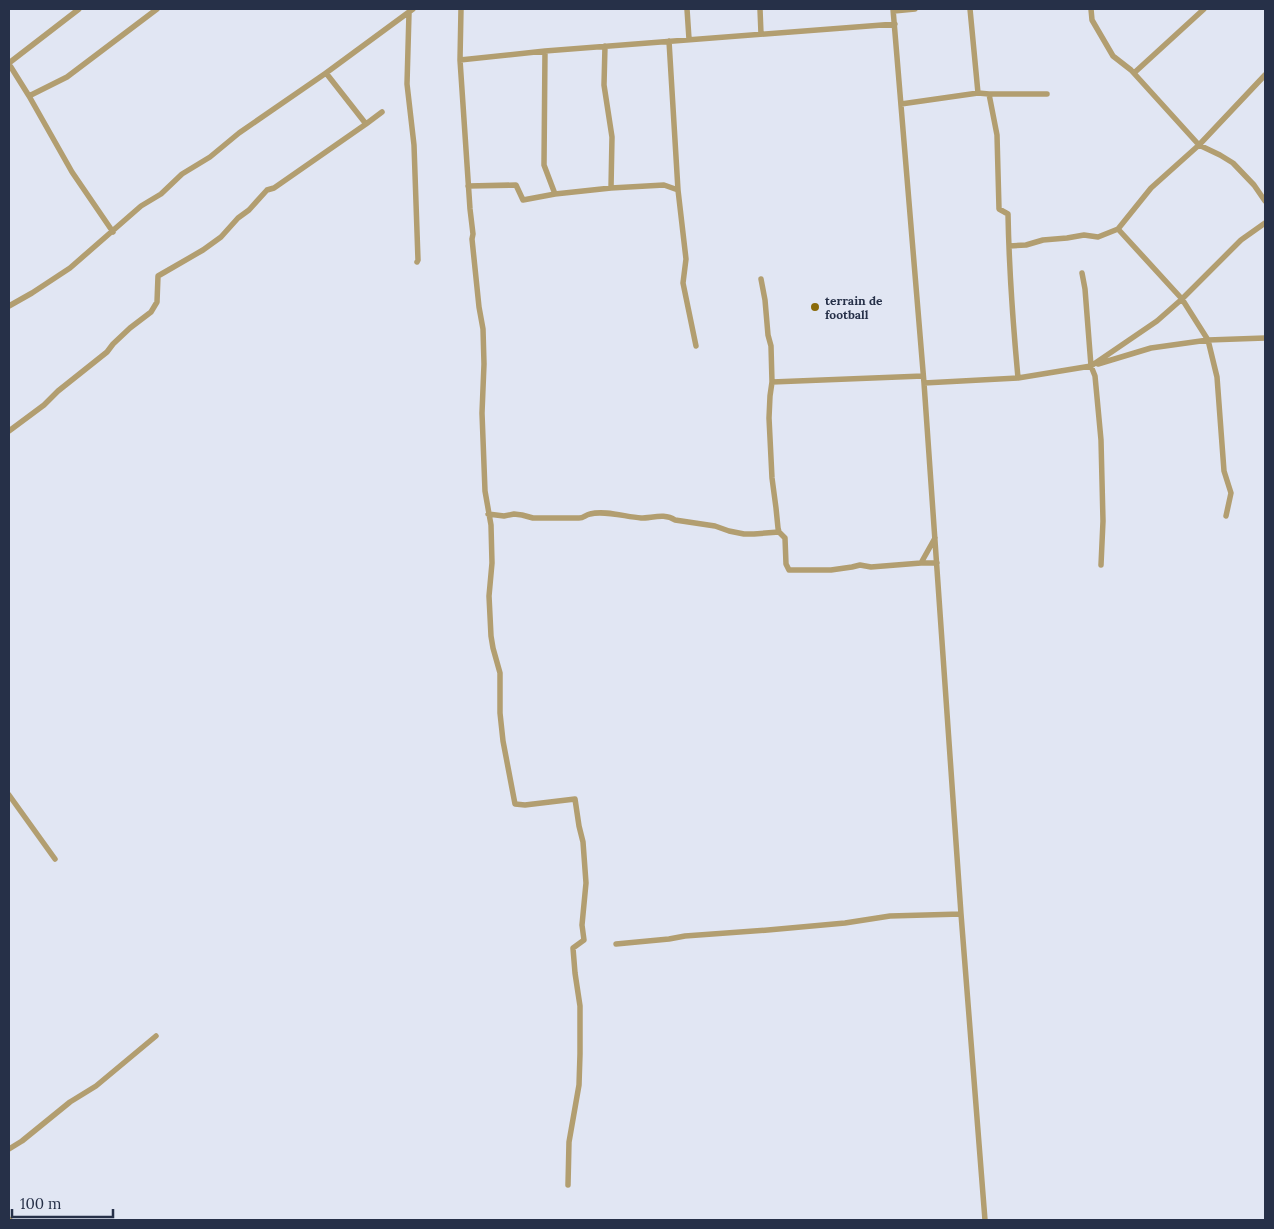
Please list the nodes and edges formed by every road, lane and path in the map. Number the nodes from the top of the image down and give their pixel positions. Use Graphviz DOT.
graph roads {
  1 [pos="79,9"];
  2 [pos="157,9"];
  3 [pos="461,9"];
  4 [pos="687,9"];
  5 [pos="760,9"];
  6 [pos="915,9"];
  7 [pos="970,9"];
  8 [pos="1091,9"];
  9 [pos="1204,9"];
  10 [pos="894,10"];
  11 [pos="411,11"];
  12 [pos="895,24"];
  13 [pos="761,34"];
  14 [pos="690,39"];
  15 [pos="669,41"];
  16 [pos="604,46"];
  17 [pos="545,51"];
  18 [pos="460,60"];
  19 [pos="9,63"];
  20 [pos="326,73"];
  21 [pos="1134,73"];
  22 [pos="1265,75"];
  23 [pos="978,93"];
  24 [pos="990,94"];
  25 [pos="1046,94"];
  26 [pos="29,96"];
  27 [pos="901,104"];
  28 [pos="382,112"];
  29 [pos="366,124"];
  30 [pos="1199,145"];
  31 [pos="468,186"];
  32 [pos="612,188"];
  33 [pos="678,190"];
  34 [pos="555,194"];
  35 [pos="1265,201"];
  36 [pos="1265,223"];
  37 [pos="1118,230"];
  38 [pos="113,232"];
  39 [pos="1009,246"];
  40 [pos="417,262"];
  41 [pos="1082,273"];
  42 [pos="761,278"];
  43 [pos="1182,299"];
  44 [pos="9,306"];
  45 [pos="1265,338"];
  46 [pos="1208,340"];
  47 [pos="696,346"];
  48 [pos="1091,366"];
  49 [pos="923,376"];
  50 [pos="1018,378"];
  51 [pos="772,382"];
  52 [pos="924,383"];
  53 [pos="9,431"];
  54 [pos="488,514"];
  55 [pos="1226,516"];
  56 [pos="779,532"];
  57 [pos="935,538"];
  58 [pos="920,563"];
  59 [pos="936,563"];
  60 [pos="1101,566"];
  61 [pos="9,796"];
  62 [pos="55,859"];
  63 [pos="961,914"];
  64 [pos="616,944"];
  65 [pos="156,1036"];
  66 [pos="9,1149"];
  67 [pos="568,1185"];
  68 [pos="985,1220"];
  1 -- 19 [label="street"];
  2 -- 26 [label="street"];
  3 -- 18 [label="street"];
  4 -- 14 [label="street"];
  5 -- 13 [label="street"];
  6 -- 10 [label="street"];
  7 -- 23 [label="street"];
  8 -- 21 [label="street"];
  9 -- 21 [label="street"];
  10 -- 12 [label="street"];
  11 -- 20 [label="street"];
  11 -- 40 [label="street"];
  12 -- 13 [label="street"];
  12 -- 27 [label="street"];
  13 -- 14 [label="street"];
  14 -- 15 [label="street"];
  15 -- 16 [label="street"];
  15 -- 33 [label="street"];
  16 -- 17 [label="street"];
  16 -- 32 [label="street"];
  17 -- 18 [label="street"];
  17 -- 34 [label="street"];
  18 -- 31 [label="street"];
  19 -- 26 [label="street"];
  20 -- 29 [label="street"];
  20 -- 38 [label="street"];
  21 -- 30 [label="street"];
  22 -- 30 [label="street"];
  23 -- 24 [label="street"];
  23 -- 27 [label="street"];
  24 -- 25 [label="street"];
  24 -- 39 [label="street"];
  26 -- 38 [label="street"];
  27 -- 49 [label="street"];
  28 -- 29 [label="street"];
  29 -- 53 [label="street"];
  30 -- 35 [label="street"];
  30 -- 37 [label="street"];
  31 -- 34 [label="street"];
  31 -- 54 [label="street"];
  32 -- 33 [label="street"];
  32 -- 34 [label="street"];
  33 -- 47 [label="street"];
  36 -- 43 [label="street"];
  37 -- 39 [label="street"];
  37 -- 43 [label="street"];
  38 -- 44 [label="street"];
  39 -- 50 [label="street"];
  41 -- 48 [label="street"];
  42 -- 51 [label="street"];
  43 -- 46 [label="street"];
  43 -- 48 [label="street"];
  45 -- 46 [label="street"];
  46 -- 48 [label="street"];
  46 -- 55 [label="street"];
  48 -- 50 [label="street"];
  48 -- 60 [label="street"];
  49 -- 51 [label="street"];
  49 -- 52 [label="street"];
  50 -- 52 [label="street"];
  51 -- 56 [label="street"];
  52 -- 57 [label="street"];
  54 -- 56 [label="street"];
  54 -- 67 [label="street"];
  56 -- 58 [label="street"];
  57 -- 58 [label="street"];
  57 -- 59 [label="street"];
  58 -- 59 [label="street"];
  59 -- 63 [label="street"];
  61 -- 62 [label="street"];
  63 -- 64 [label="street"];
  63 -- 68 [label="street"];
  65 -- 66 [label="street"];
}
